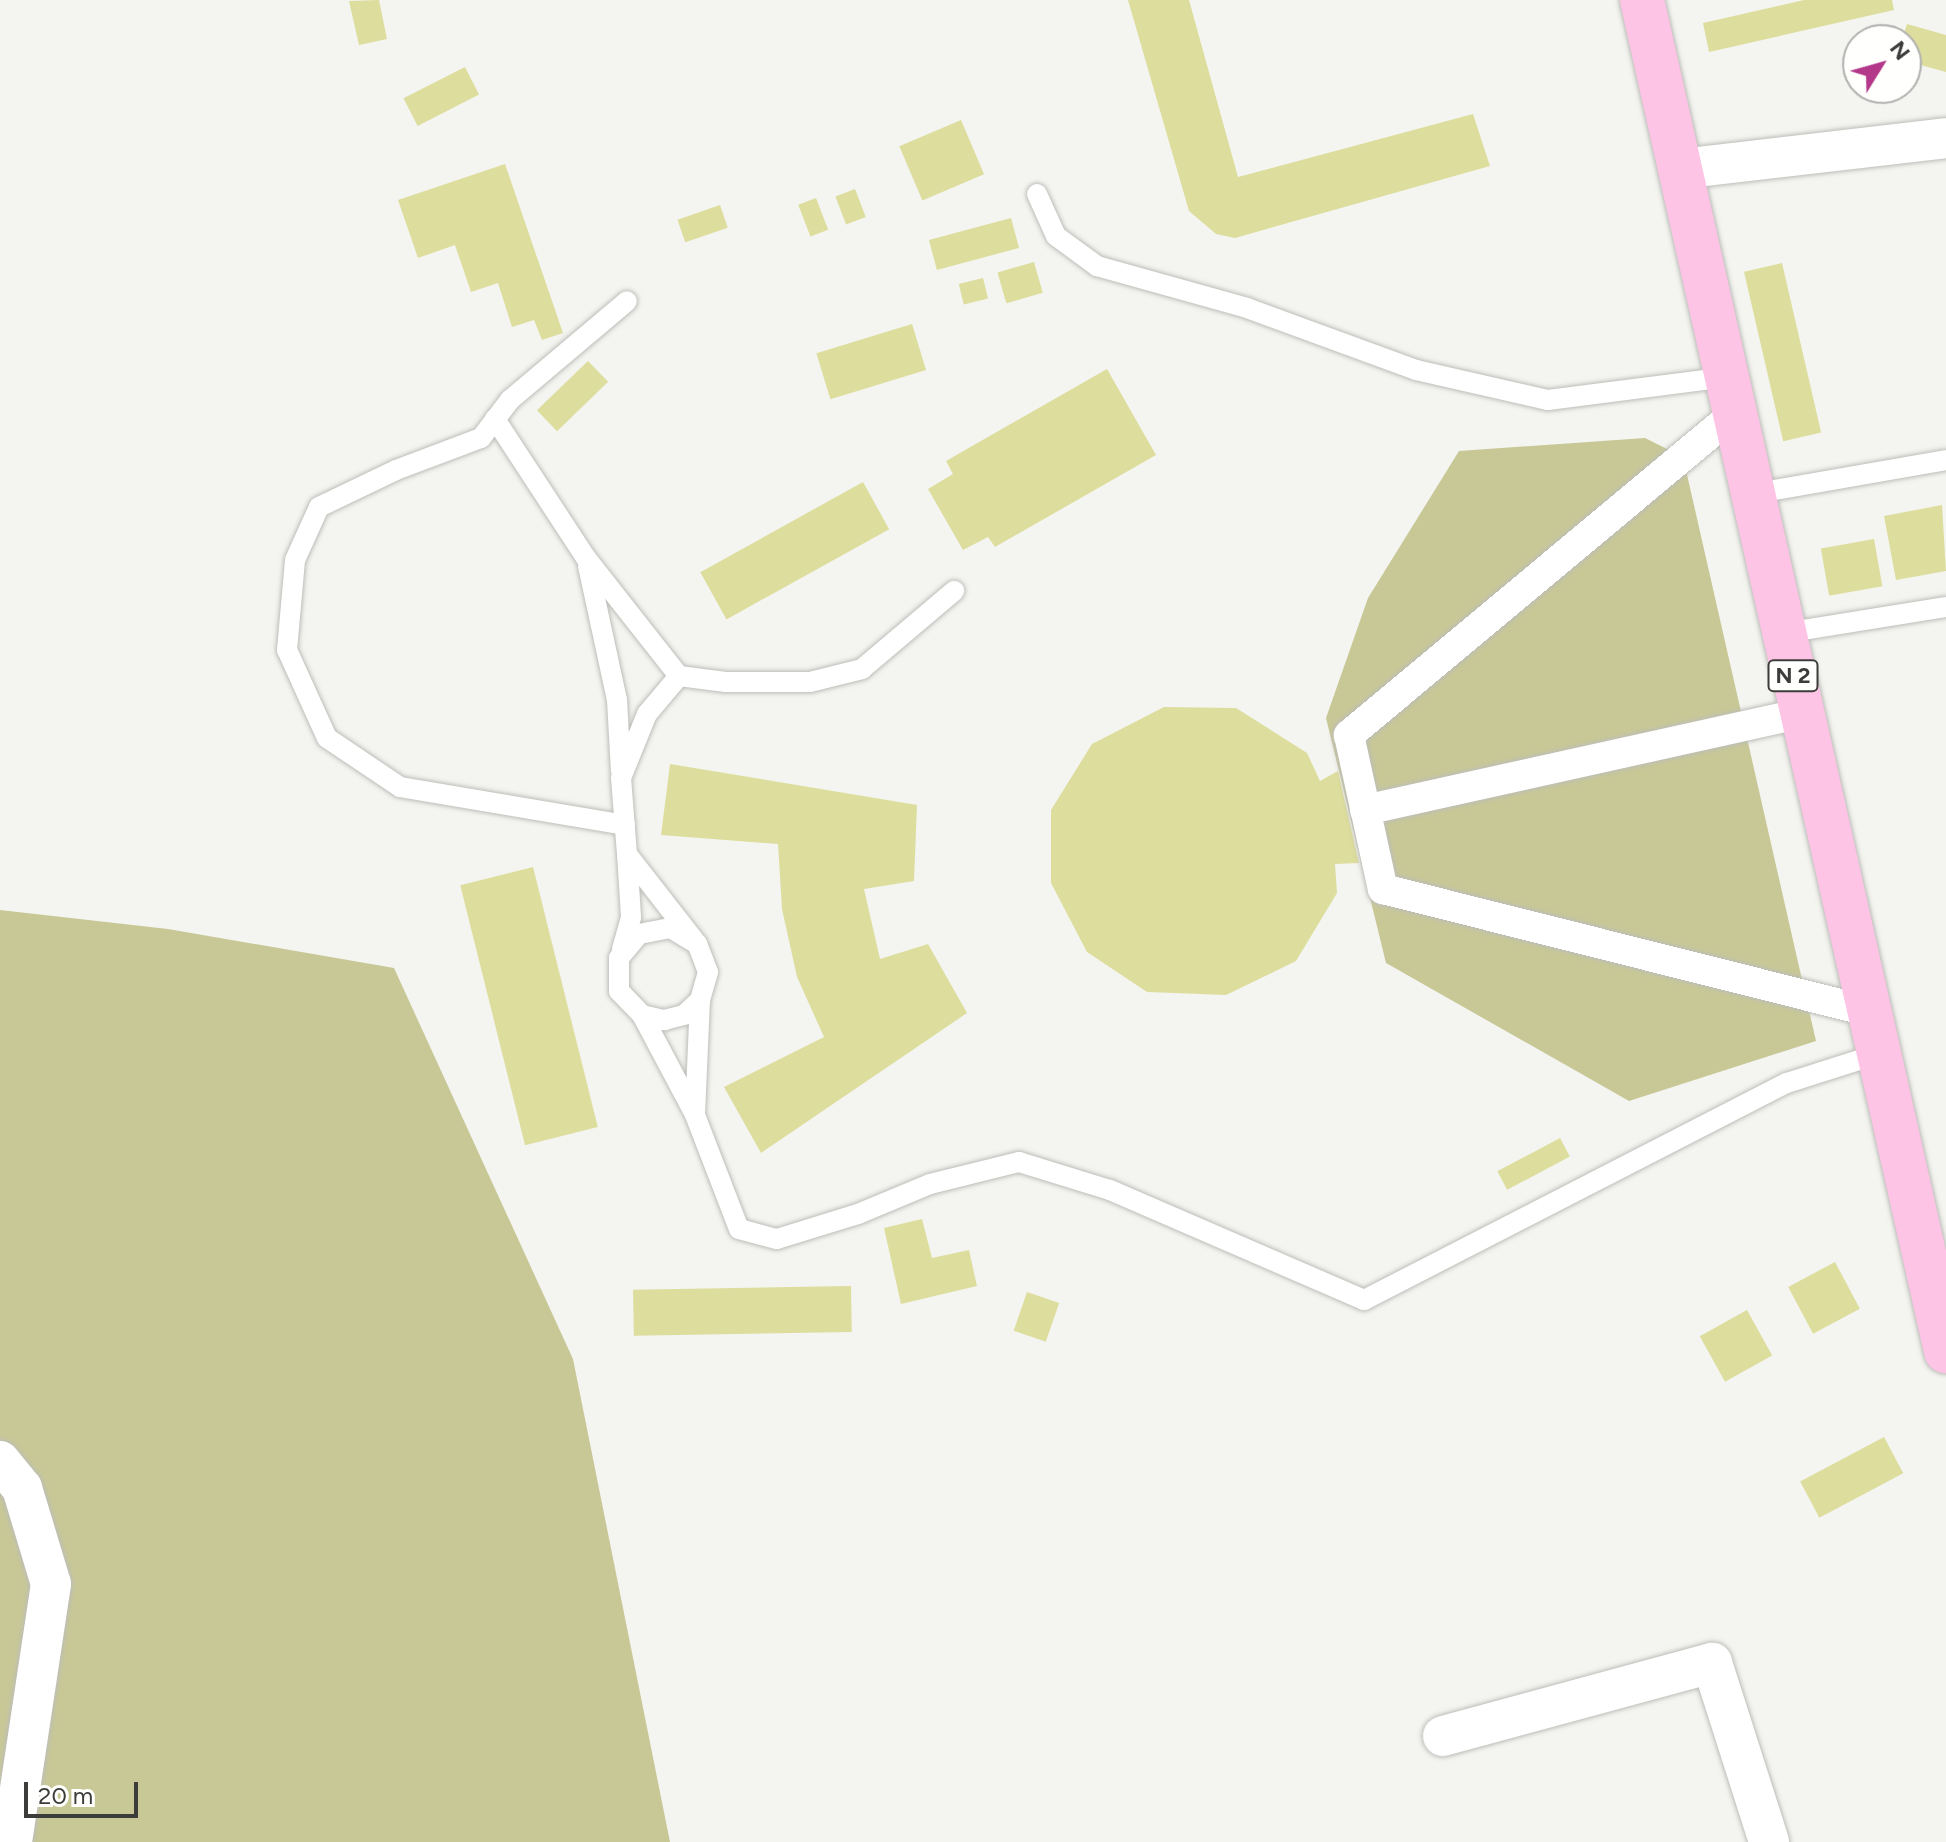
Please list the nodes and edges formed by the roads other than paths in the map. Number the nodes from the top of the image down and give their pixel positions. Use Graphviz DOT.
graph roads {
  1 [pos="1642,0"];
  2 [pos="1946,138"];
  3 [pos="1680,169"];
  4 [pos="1037,194"];
  5 [pos="627,301"];
  6 [pos="1731,395"];
  7 [pos="495,419"];
  8 [pos="1946,460"];
  9 [pos="1752,494"];
  10 [pos="586,558"];
  11 [pos="954,591"];
  12 [pos="1946,607"];
  13 [pos="1784,633"];
  14 [pos="679,676"];
  15 [pos="1802,713"];
  16 [pos="621,778"];
  17 [pos="1365,810"];
  18 [pos="625,825"];
  19 [pos="627,854"];
  20 [pos="697,944"];
  21 [pos="619,958"];
  22 [pos="700,1000"];
  23 [pos="1868,1011"];
  24 [pos="642,1015"];
  25 [pos="1878,1054"];
  26 [pos="695,1115"];
  27 [pos="1946,1351"];
  28 [pos="0,1461"];
  29 [pos="1443,1736"];
  30 [pos="12,1842"];
  31 [pos="1769,1842"];
  1 -- 3 [label="main road, N 2"];
  2 -- 3 [label="street"];
  3 -- 6 [label="main road, N 2"];
  4 -- 6 [label="lane"];
  5 -- 7 [label="lane"];
  6 -- 9 [label="main road, N 2"];
  6 -- 17 [label="street"];
  7 -- 10 [label="lane"];
  7 -- 18 [label="lane"];
  8 -- 9 [label="lane"];
  9 -- 13 [label="main road, N 2"];
  10 -- 14 [label="lane"];
  10 -- 16 [label="lane"];
  11 -- 14 [label="lane"];
  12 -- 13 [label="lane"];
  13 -- 15 [label="main road, N 2"];
  14 -- 16 [label="lane"];
  15 -- 17 [label="street"];
  15 -- 23 [label="main road, N 2"];
  16 -- 18 [label="lane"];
  17 -- 23 [label="street"];
  18 -- 19 [label="lane"];
  19 -- 20 [label="lane"];
  19 -- 21 [label="lane"];
  20 -- 21 [label="lane"];
  20 -- 22 [label="lane"];
  21 -- 24 [label="lane"];
  22 -- 24 [label="lane"];
  22 -- 26 [label="lane"];
  23 -- 25 [label="main road, N 2"];
  24 -- 26 [label="lane"];
  25 -- 26 [label="lane"];
  25 -- 27 [label="main road, N 2"];
  28 -- 30 [label="street"];
  29 -- 31 [label="street"];
}
